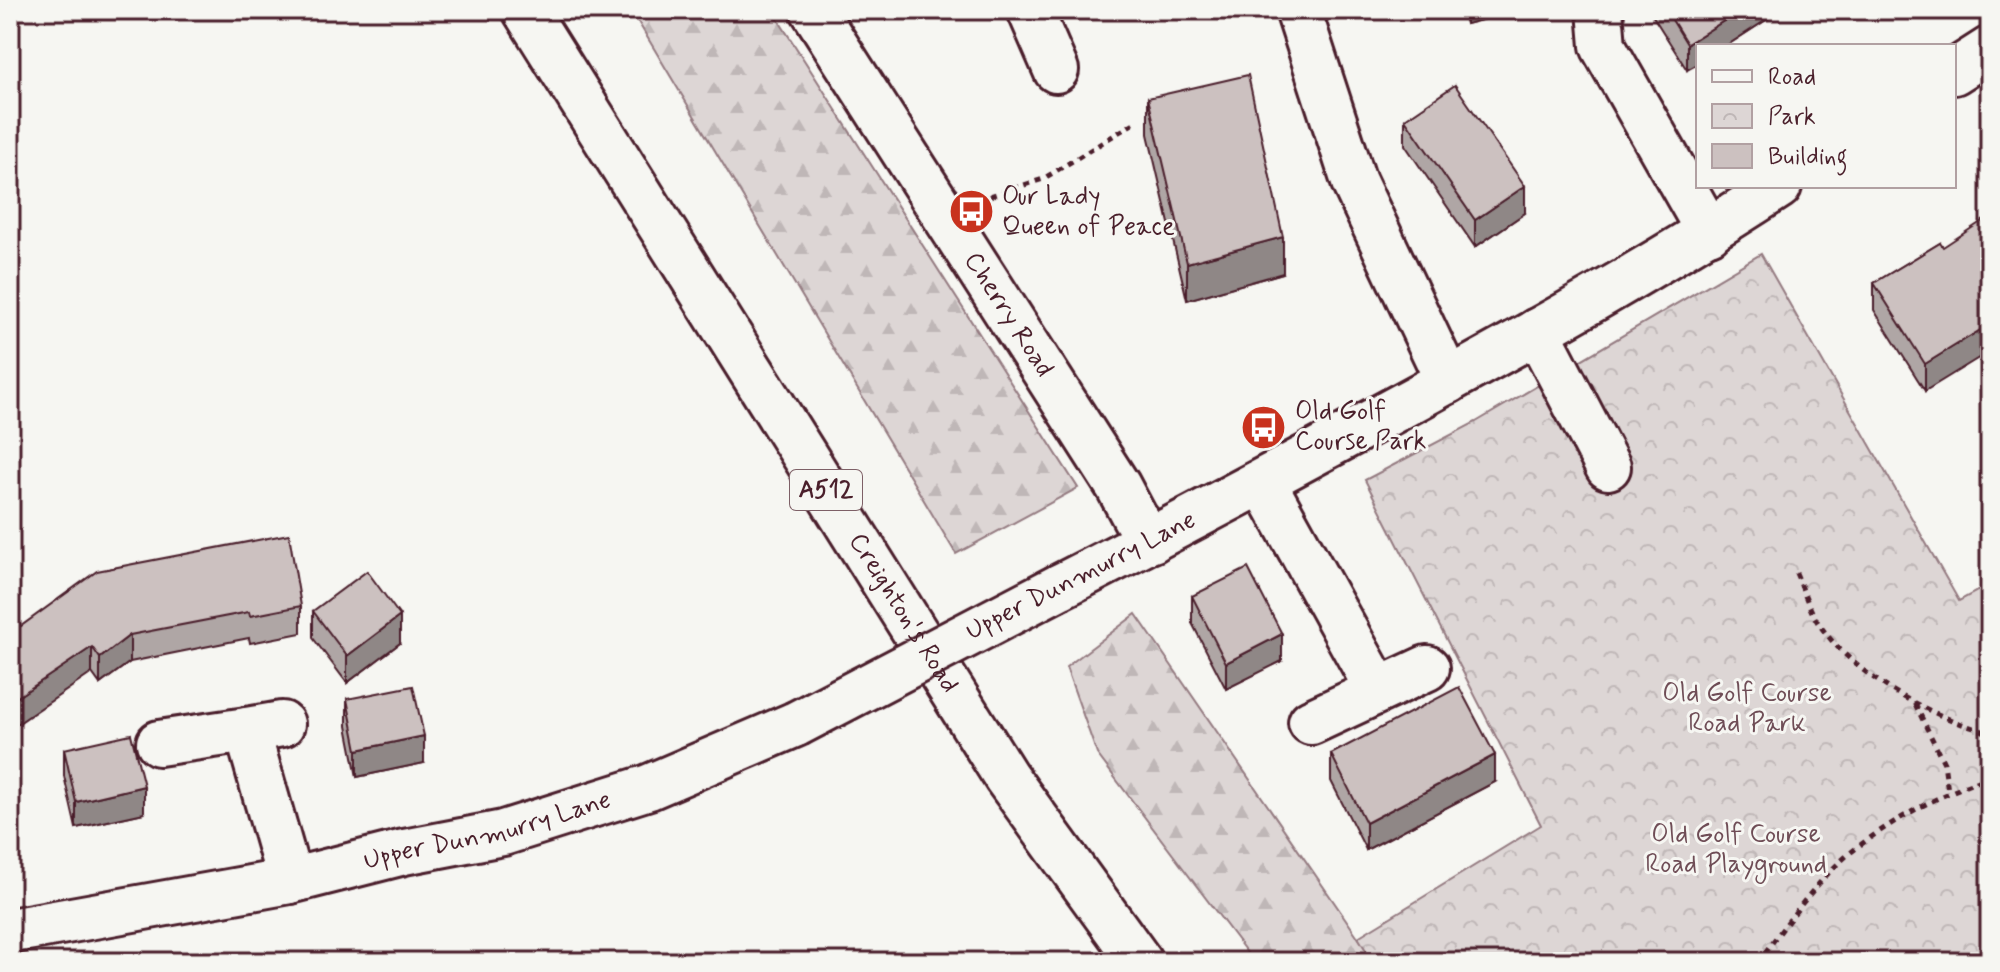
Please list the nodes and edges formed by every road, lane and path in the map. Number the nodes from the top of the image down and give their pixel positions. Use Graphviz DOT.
graph roads {
  1 [pos="525,10"];
  2 [pos="813,10"];
  3 [pos="1030,10"];
  4 [pos="1298,10"];
  5 [pos="1600,10"];
  6 [pos="1990,49"];
  7 [pos="1056,70"];
  8 [pos="1956,71"];
  9 [pos="1134,123"];
  10 [pos="1776,188"];
  11 [pos="983,200"];
  12 [pos="1709,232"];
  13 [pos="1537,331"];
  14 [pos="1448,381"];
  15 [pos="1608,467"];
  16 [pos="1263,482"];
  17 [pos="1152,540"];
  18 [pos="1796,573"];
  19 [pos="1427,668"];
  20 [pos="1378,690"];
  21 [pos="1914,703"];
  22 [pos="1311,722"];
  23 [pos="1990,733"];
  24 [pos="159,743"];
  25 [pos="1990,777"];
  26 [pos="1948,791"];
  27 [pos="290,881"];
  28 [pos="10,931"];
  29 [pos="1140,962"];
  30 [pos="1758,962"];
  1 -- 29 [label="main road, Creighton's Road / A512"];
  2 -- 17 [label="main road, Cherry Road"];
  3 -- 7 [label="main road"];
  4 -- 14 [label="main road"];
  5 -- 12 [label="main road"];
  6 -- 8 [label="main road"];
  9 -- 11 [label="path"];
  10 -- 12 [label="main road, Upper Dunmurry Lane"];
  12 -- 13 [label="main road, Upper Dunmurry Lane"];
  13 -- 14 [label="main road, Upper Dunmurry Lane"];
  13 -- 15 [label="main road"];
  14 -- 16 [label="main road, Upper Dunmurry Lane"];
  16 -- 17 [label="main road, Upper Dunmurry Lane"];
  16 -- 20 [label="main road"];
  17 -- 27 [label="main road, Upper Dunmurry Lane, bridge"];
  18 -- 21 [label="path"];
  19 -- 20 [label="main road"];
  20 -- 22 [label="main road"];
  21 -- 23 [label="path"];
  21 -- 26 [label="path"];
  24 -- 27 [label="main road"];
  25 -- 26 [label="path"];
  26 -- 30 [label="path"];
  27 -- 28 [label="main road, Upper Dunmurry Lane"];
}
